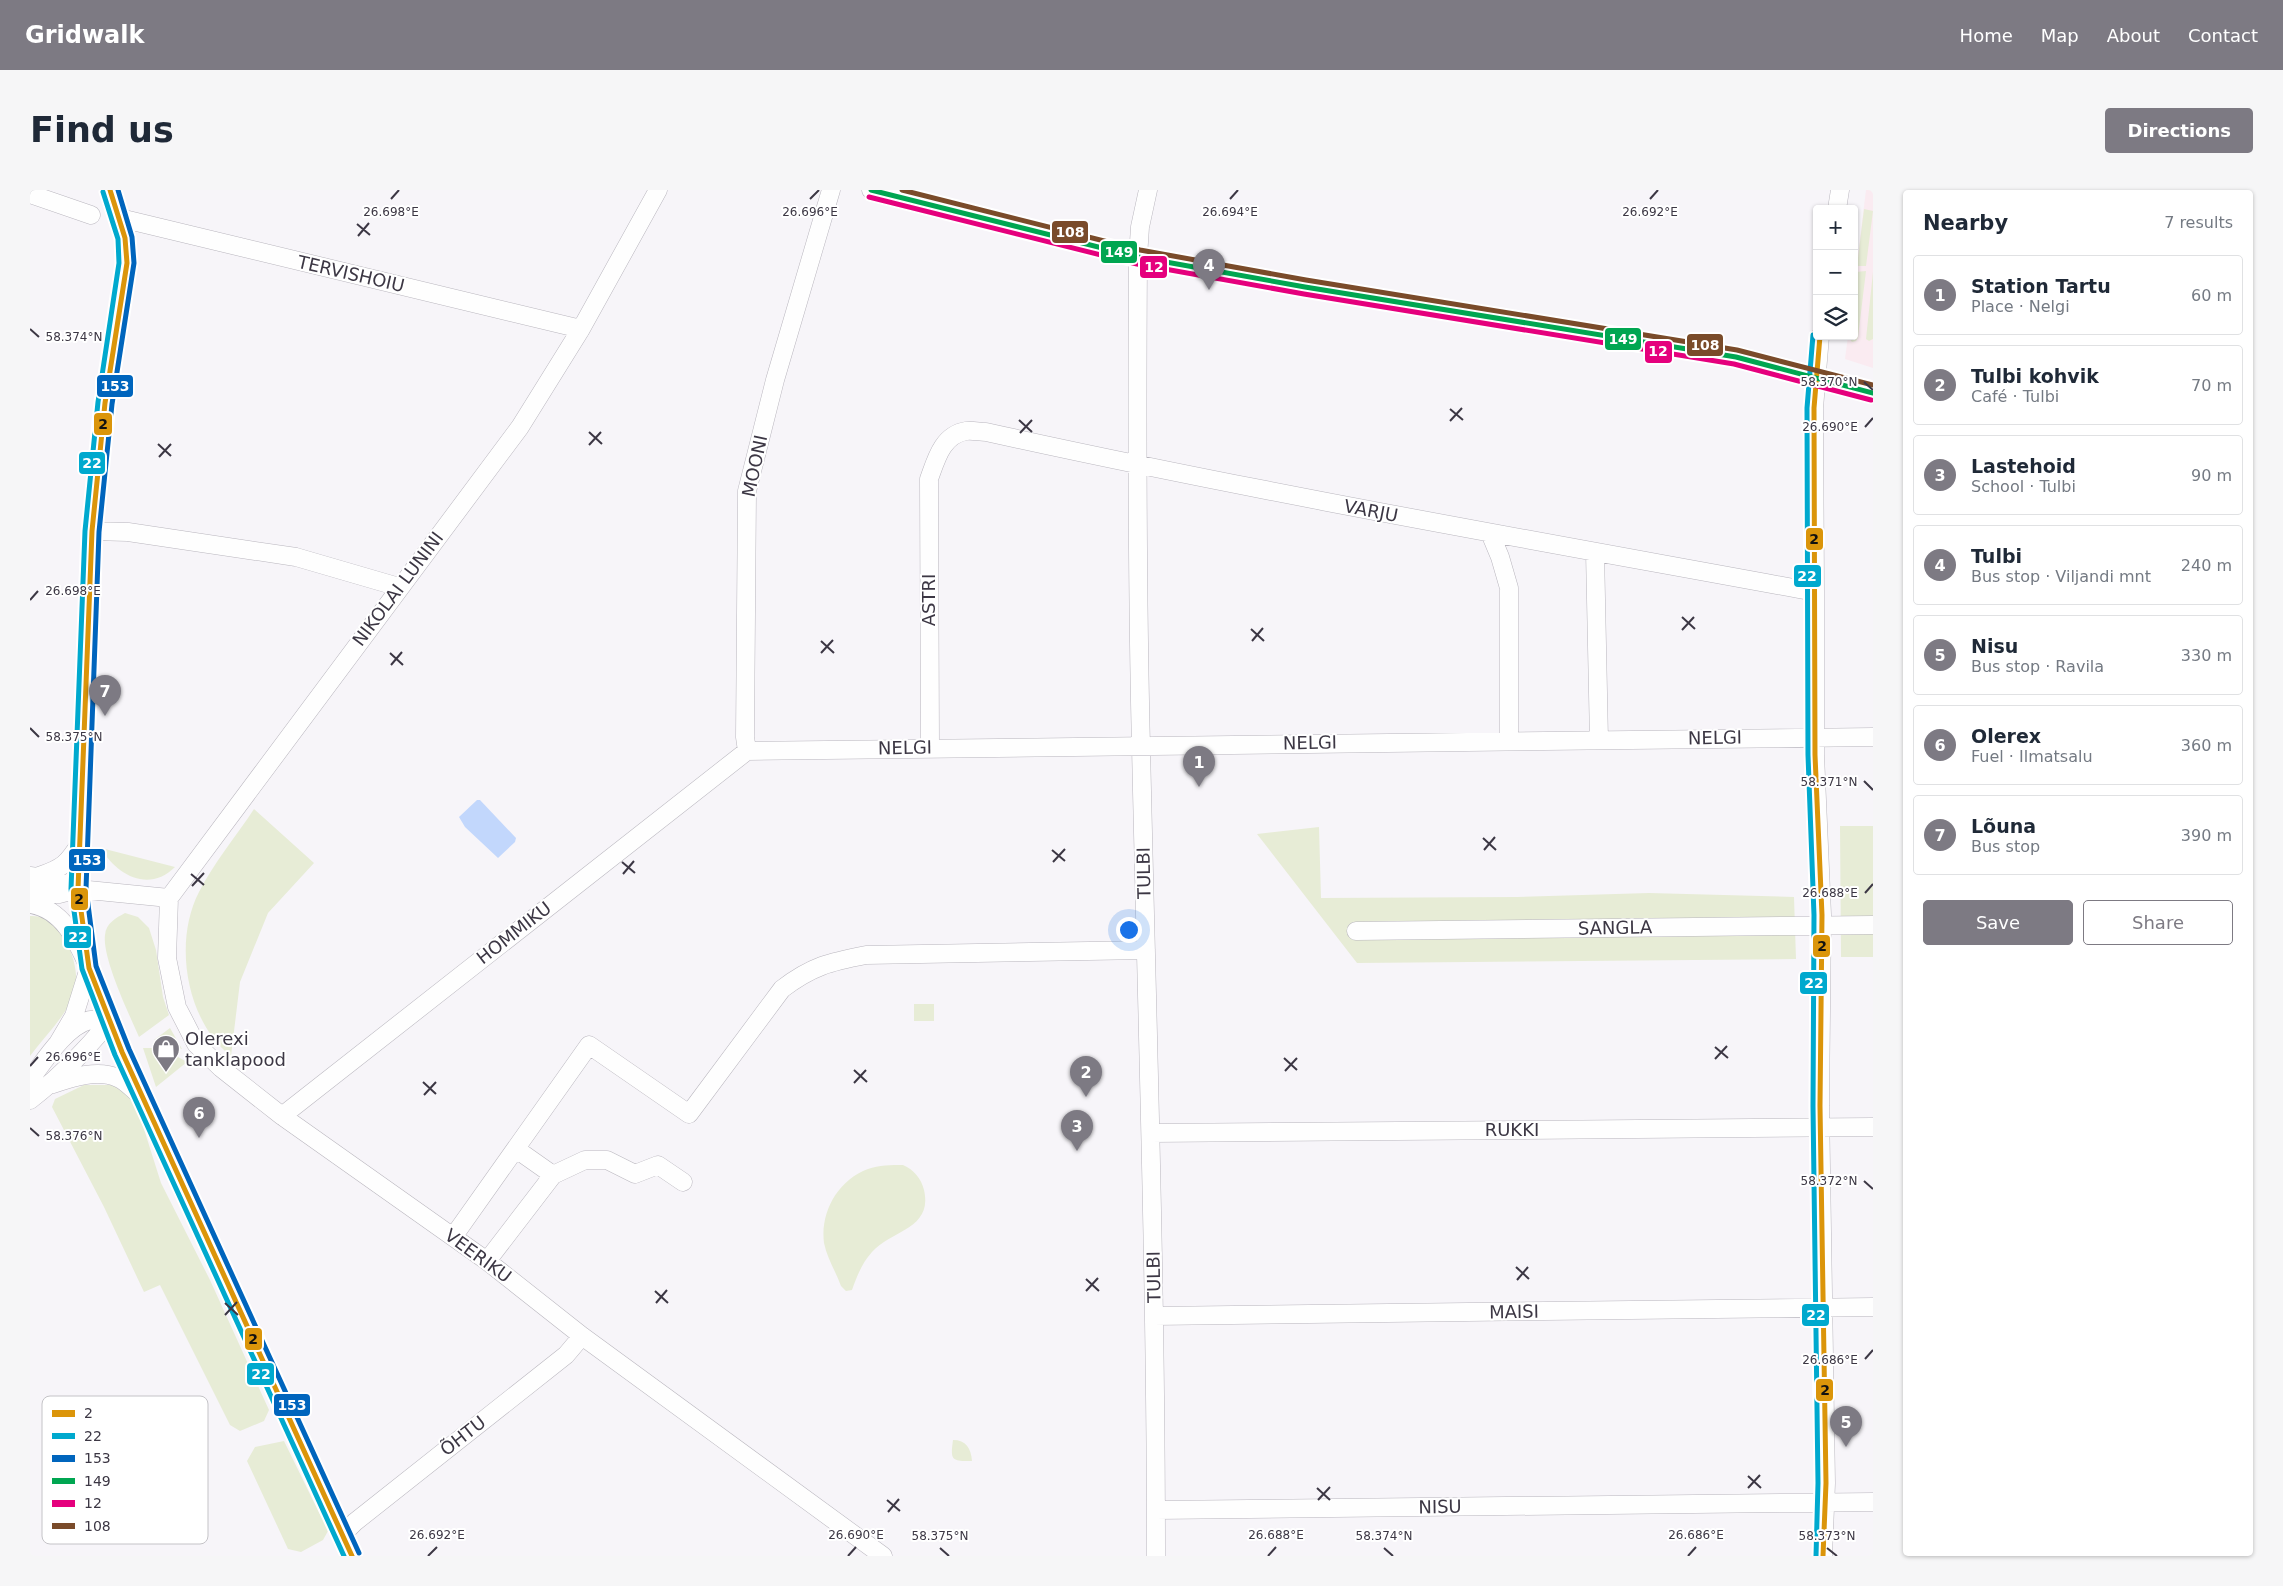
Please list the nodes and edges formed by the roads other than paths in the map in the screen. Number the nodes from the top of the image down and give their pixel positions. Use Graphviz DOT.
graph roads {
  1 [pos="110,190"];
  2 [pos="658,190"];
  3 [pos="831,190"];
  4 [pos="871,190"];
  5 [pos="1148,190"];
  6 [pos="1840,190"];
  7 [pos="30,194"];
  8 [pos="1838,205"];
  9 [pos="91,215"];
  10 [pos="120,218"];
  11 [pos="1138,257"];
  12 [pos="582,329"];
  13 [pos="1820,340"];
  14 [pos="1817,377"];
  15 [pos="1873,393"];
  16 [pos="937,454"];
  17 [pos="1138,465"];
  18 [pos="92,530"];
  19 [pos="1490,533"];
  20 [pos="1595,552"];
  21 [pos="399,587"];
  22 [pos="1815,592"];
  23 [pos="1873,736"];
  24 [pos="1815,737"];
  25 [pos="1599,740"];
  26 [pos="1510,741"];
  27 [pos="1141,745"];
  28 [pos="930,748"];
  29 [pos="746,751"];
  30 [pos="81,842"];
  31 [pos="34,876"];
  32 [pos="78,889"];
  33 [pos="30,893"];
  34 [pos="169,898"];
  35 [pos="30,904"];
  36 [pos="1822,925"];
  37 [pos="1873,925"];
  38 [pos="1356,931"];
  39 [pos="1146,950"];
  40 [pos="89,968"];
  41 [pos="109,1022"];
  42 [pos="58,1043"];
  43 [pos="30,1080"];
  44 [pos="50,1084"];
  45 [pos="142,1098"];
  46 [pos="30,1100"];
  47 [pos="282,1116"];
  48 [pos="1821,1127"];
  49 [pos="1873,1127"];
  50 [pos="1151,1133"];
  51 [pos="516,1149"];
  52 [pos="553,1175"];
  53 [pos="682,1182"];
  54 [pos="453,1237"];
  55 [pos="486,1261"];
  56 [pos="1873,1307"];
  57 [pos="1824,1308"];
  58 [pos="1154,1316"];
  59 [pos="582,1336"];
  60 [pos="1826,1502"];
  61 [pos="1873,1502"];
  62 [pos="1156,1510"];
  63 [pos="342,1535"];
  64 [pos="352,1556"];
  65 [pos="882,1556"];
  66 [pos="1156,1556"];
  67 [pos="1824,1556"];
  1 -- 10 [label="street"];
  2 -- 12 [label="street, NIKOLAI LUNINI"];
  3 -- 29 [label="street, MOONI"];
  4 -- 11 [label="street"];
  5 -- 11 [label="street, TULBI"];
  6 -- 8 [label="street"];
  7 -- 9 [label="street"];
  10 -- 12 [label="street, TERVISHOIU"];
  10 -- 18 [label="street"];
  11 -- 14 [label="street"];
  11 -- 17 [label="street, TULBI"];
  12 -- 21 [label="street, NIKOLAI LUNINI"];
  13 -- 14 [label="street"];
  14 -- 15 [label="street"];
  14 -- 22 [label="street"];
  16 -- 17 [label="street, VARJU"];
  16 -- 28 [label="street, ASTRI"];
  17 -- 19 [label="street, VARJU"];
  17 -- 27 [label="street, TULBI"];
  18 -- 21 [label="street"];
  18 -- 30 [label="street"];
  19 -- 20 [label="street, VARJU"];
  19 -- 26 [label="street"];
  20 -- 22 [label="street, VARJU"];
  20 -- 25 [label="street"];
  21 -- 34 [label="street, NIKOLAI LUNINI"];
  22 -- 24 [label="street"];
  23 -- 24 [label="street, NELGI"];
  24 -- 25 [label="street, NELGI"];
  24 -- 36 [label="street"];
  25 -- 26 [label="street, NELGI"];
  26 -- 27 [label="street, NELGI"];
  27 -- 28 [label="street, NELGI"];
  27 -- 39 [label="street, TULBI"];
  28 -- 29 [label="street, NELGI"];
  29 -- 47 [label="street, HOMMIKU"];
  30 -- 31 [label="street"];
  30 -- 32 [label="street"];
  31 -- 32 [label="street"];
  32 -- 33 [label="street"];
  32 -- 34 [label="street"];
  32 -- 40 [label="street"];
  34 -- 47 [label="street, VEERIKU"];
  35 -- 40 [label="street"];
  36 -- 37 [label="street, SANGLA"];
  36 -- 38 [label="street, SANGLA"];
  36 -- 48 [label="street"];
  39 -- 50 [label="street, TULBI"];
  39 -- 51 [label="street"];
  40 -- 41 [label="street"];
  40 -- 42 [label="street"];
  41 -- 42 [label="street"];
  41 -- 44 [label="street"];
  41 -- 45 [label="street"];
  42 -- 43 [label="street"];
  44 -- 45 [label="street"];
  44 -- 46 [label="street"];
  45 -- 63 [label="street"];
  47 -- 54 [label="street, VEERIKU"];
  48 -- 49 [label="street, RUKKI"];
  48 -- 50 [label="street, RUKKI"];
  48 -- 57 [label="street"];
  50 -- 58 [label="street, TULBI"];
  51 -- 52 [label="street"];
  51 -- 54 [label="street"];
  52 -- 53 [label="street"];
  52 -- 55 [label="street"];
  54 -- 55 [label="street, VEERIKU"];
  55 -- 59 [label="street, VEERIKU"];
  56 -- 57 [label="street, MAISI"];
  57 -- 58 [label="street, MAISI"];
  57 -- 60 [label="street"];
  58 -- 62 [label="street, TULBI"];
  59 -- 63 [label="street, ÕHTU"];
  59 -- 65 [label="street, VEERIKU"];
  60 -- 61 [label="street, NISU"];
  60 -- 62 [label="street, NISU"];
  60 -- 67 [label="street"];
  62 -- 66 [label="street, TULBI"];
  63 -- 64 [label="street"];
}
